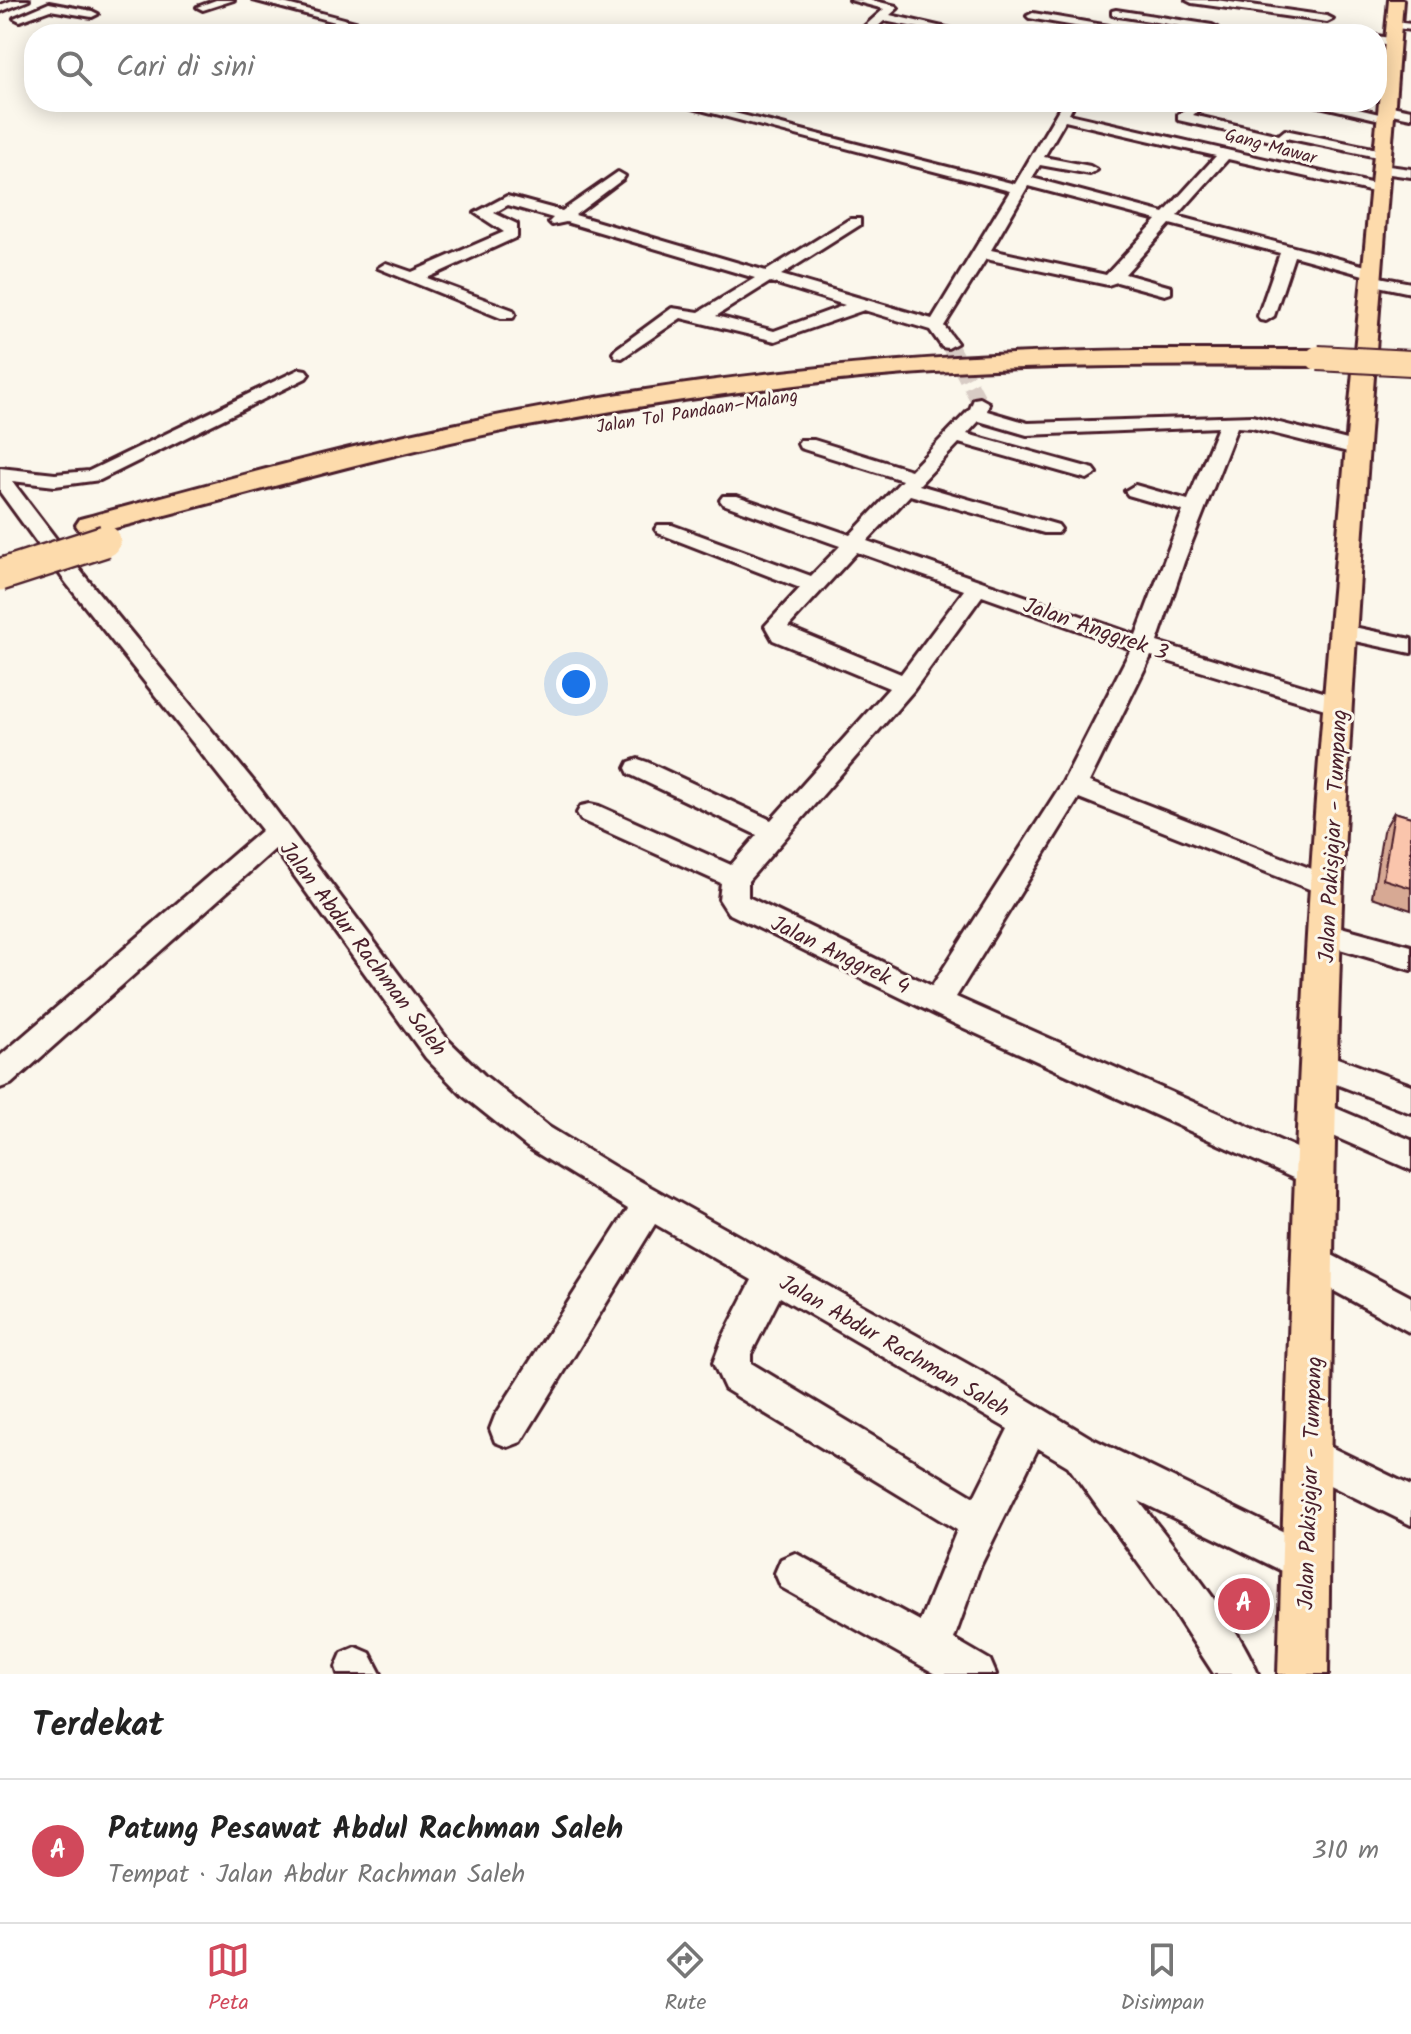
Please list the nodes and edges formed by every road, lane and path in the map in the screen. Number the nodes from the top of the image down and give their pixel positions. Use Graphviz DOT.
graph roads {
  1 [pos="22,0"];
  2 [pos="103,0"];
  3 [pos="228,0"];
  4 [pos="259,0"];
  5 [pos="856,0"];
  6 [pos="907,0"];
  7 [pos="1123,0"];
  8 [pos="1192,0"];
  9 [pos="49,6"];
  10 [pos="203,7"];
  11 [pos="892,8"];
  12 [pos="0,9"];
  13 [pos="75,10"];
  14 [pos="1116,13"];
  15 [pos="92,14"];
  16 [pos="1033,16"];
  17 [pos="882,17"];
  18 [pos="20,18"];
  19 [pos="933,18"];
  20 [pos="354,24"];
  21 [pos="874,24"];
  22 [pos="917,24"];
  23 [pos="924,24"];
  24 [pos="1072,24"];
  25 [pos="1110,24"];
  26 [pos="1186,24"];
  27 [pos="1325,24"];
  28 [pos="1394,27"];
  29 [pos="1395,105"];
  30 [pos="717,112"];
  31 [pos="1063,112"];
  32 [pos="1076,112"];
  33 [pos="1189,112"];
  34 [pos="1299,112"];
  35 [pos="1183,117"];
  36 [pos="1282,136"];
  37 [pos="1163,137"];
  38 [pos="1227,152"];
  39 [pos="1035,160"];
  40 [pos="1259,161"];
  41 [pos="1090,170"];
  42 [pos="1388,171"];
  43 [pos="618,176"];
  44 [pos="1020,185"];
  45 [pos="567,217"];
  46 [pos="1165,218"];
  47 [pos="855,222"];
  48 [pos="547,228"];
  49 [pos="1288,251"];
  50 [pos="982,253"];
  51 [pos="386,268"];
  52 [pos="1115,276"];
  53 [pos="1370,276"];
  54 [pos="769,277"];
  55 [pos="413,278"];
  56 [pos="1411,288"];
  57 [pos="1165,290"];
  58 [pos="864,305"];
  59 [pos="507,314"];
  60 [pos="1266,316"];
  61 [pos="703,317"];
  62 [pos="936,326"];
  63 [pos="948,343"];
  64 [pos="622,353"];
  65 [pos="1411,363"];
  66 [pos="1320,366"];
  67 [pos="300,374"];
  68 [pos="1411,379"];
  69 [pos="1230,421"];
  70 [pos="955,436"];
  71 [pos="807,444"];
  72 [pos="1356,448"];
  73 [pos="1087,473"];
  74 [pos="0,476"];
  75 [pos="912,483"];
  76 [pos="1135,491"];
  77 [pos="730,500"];
  78 [pos="1194,508"];
  79 [pos="665,529"];
  80 [pos="1051,529"];
  81 [pos="98,533"];
  82 [pos="856,542"];
  83 [pos="0,552"];
  84 [pos="0,575"];
  85 [pos="816,586"];
  86 [pos="978,587"];
  87 [pos="1344,632"];
  88 [pos="1144,646"];
  89 [pos="1411,646"];
  90 [pos="905,685"];
  91 [pos="1338,705"];
  92 [pos="638,768"];
  93 [pos="1074,786"];
  94 [pos="590,813"];
  95 [pos="277,832"];
  96 [pos="776,833"];
  97 [pos="735,878"];
  98 [pos="1326,885"];
  99 [pos="1326,934"];
  100 [pos="1411,958"];
  101 [pos="938,1001"];
  102 [pos="1321,1065"];
  103 [pos="0,1075"];
  104 [pos="1411,1099"];
  105 [pos="1319,1115"];
  106 [pos="1411,1155"];
  107 [pos="1315,1172"];
  108 [pos="649,1204"];
  109 [pos="1315,1262"];
  110 [pos="773,1276"];
  111 [pos="1411,1316"];
  112 [pos="1031,1423"];
  113 [pos="508,1429"];
  114 [pos="1078,1451"];
  115 [pos="1308,1455"];
  116 [pos="1411,1506"];
  117 [pos="980,1522"];
  118 [pos="1307,1564"];
  119 [pos="795,1573"];
  120 [pos="931,1647"];
  121 [pos="976,1674"];
  122 [pos="1238,1674"];
  123 [pos="1303,1674"];
  1 -- 9 [label="street"];
  1 -- 12 [label="street"];
  2 -- 13 [label="street"];
  3 -- 10 [label="street"];
  4 -- 20 [label="street"];
  5 -- 11 [label="street"];
  6 -- 11 [label="street"];
  7 -- 14 [label="street"];
  8 -- 27 [label="street"];
  9 -- 13 [label="street"];
  9 -- 18 [label="street"];
  11 -- 17 [label="street"];
  13 -- 15 [label="street"];
  14 -- 25 [label="street"];
  14 -- 26 [label="street"];
  16 -- 24 [label="street"];
  17 -- 21 [label="street"];
  17 -- 22 [label="street"];
  19 -- 23 [label="street"];
  28 -- 29 [label="main road, Jalan Pakisjajar - Tumpang"];
  29 -- 42 [label="main road, Jalan Pakisjajar - Tumpang"];
  30 -- 44 [label="street"];
  31 -- 39 [label="street"];
  32 -- 37 [label="street, Gang Mawar"];
  33 -- 35 [label="street"];
  34 -- 36 [label="street"];
  35 -- 36 [label="street"];
  35 -- 37 [label="street"];
  36 -- 40 [label="street"];
  36 -- 42 [label="street"];
  37 -- 38 [label="street, Gang Mawar"];
  38 -- 40 [label="street, Gang Mawar"];
  38 -- 46 [label="street"];
  39 -- 41 [label="street"];
  39 -- 44 [label="street"];
  40 -- 42 [label="street, Gang Mawar"];
  42 -- 53 [label="main road, Jalan Pakisjajar - Tumpang"];
  43 -- 45 [label="street"];
  44 -- 46 [label="street"];
  44 -- 50 [label="street"];
  45 -- 48 [label="street"];
  45 -- 54 [label="street"];
  45 -- 55 [label="street"];
  46 -- 49 [label="street"];
  46 -- 52 [label="street"];
  47 -- 54 [label="street"];
  49 -- 53 [label="street"];
  49 -- 60 [label="street"];
  50 -- 52 [label="street"];
  50 -- 62 [label="street"];
  51 -- 55 [label="street"];
  52 -- 57 [label="street"];
  53 -- 56 [label="street"];
  53 -- 72 [label="main road, Jalan Pakisjajar - Tumpang"];
  54 -- 58 [label="street"];
  54 -- 61 [label="street"];
  55 -- 59 [label="street"];
  58 -- 61 [label="street"];
  58 -- 62 [label="street"];
  61 -- 64 [label="street"];
  62 -- 63 [label="street"];
  65 -- 66 [label="highway, Jalan Tol Pandaan–Malang, bridge"];
  66 -- 68 [label="highway, Jalan Tol Pandaan–Malang"];
  66 -- 81 [label="highway, Jalan Tol Pandaan–Malang"];
  67 -- 74 [label="street"];
  69 -- 70 [label="street"];
  69 -- 72 [label="street"];
  69 -- 78 [label="street"];
  70 -- 73 [label="street"];
  70 -- 75 [label="street"];
  71 -- 75 [label="street"];
  72 -- 87 [label="main road, Jalan Pakisjajar - Tumpang"];
  74 -- 95 [label="street, Jalan Abdur Rachman Saleh"];
  75 -- 80 [label="street"];
  75 -- 82 [label="street"];
  76 -- 78 [label="street"];
  77 -- 82 [label="street, Jalan Anggrek 3"];
  78 -- 88 [label="street"];
  79 -- 85 [label="street"];
  81 -- 83 [label="highway, Jalan Tol Pandaan–Malang"];
  81 -- 84 [label="highway, Jalan Tol Pandaan–Malang, bridge"];
  82 -- 85 [label="street"];
  82 -- 86 [label="street, Jalan Anggrek 3"];
  85 -- 90 [label="street"];
  86 -- 88 [label="street, Jalan Anggrek 3"];
  86 -- 90 [label="street"];
  87 -- 89 [label="street"];
  87 -- 91 [label="main road, Jalan Pakisjajar - Tumpang"];
  88 -- 91 [label="street, Jalan Anggrek 3"];
  88 -- 93 [label="street"];
  90 -- 96 [label="street"];
  91 -- 98 [label="main road, Jalan Pakisjajar - Tumpang"];
  92 -- 96 [label="street"];
  93 -- 98 [label="street"];
  93 -- 101 [label="street"];
  94 -- 97 [label="street"];
  95 -- 103 [label="street"];
  95 -- 108 [label="street, Jalan Abdur Rachman Saleh"];
  96 -- 97 [label="street"];
  97 -- 101 [label="street, Jalan Anggrek 4"];
  98 -- 99 [label="main road, Jalan Pakisjajar - Tumpang"];
  99 -- 100 [label="street"];
  99 -- 102 [label="main road, Jalan Pakisjajar - Tumpang"];
  101 -- 107 [label="street, Jalan Anggrek 4"];
  102 -- 104 [label="street"];
  102 -- 105 [label="main road, Jalan Pakisjajar - Tumpang"];
  105 -- 106 [label="street"];
  105 -- 107 [label="main road, Jalan Pakisjajar - Tumpang"];
  107 -- 109 [label="main road, Jalan Pakisjajar - Tumpang"];
  108 -- 110 [label="street, Jalan Abdur Rachman Saleh"];
  108 -- 113 [label="street"];
  109 -- 111 [label="street"];
  109 -- 115 [label="main road, Jalan Pakisjajar - Tumpang"];
  110 -- 112 [label="street, Jalan Abdur Rachman Saleh"];
  110 -- 117 [label="street"];
  112 -- 114 [label="street, Jalan Abdur Rachman Saleh"];
  112 -- 117 [label="street"];
  114 -- 118 [label="street, Jalan Abdur Rachman Saleh"];
  114 -- 122 [label="street, Jalan Abdur Rachman Saleh"];
  115 -- 116 [label="street"];
  115 -- 118 [label="main road, Jalan Pakisjajar - Tumpang"];
  117 -- 120 [label="street"];
  118 -- 123 [label="main road, Jalan Pakisjajar - Tumpang"];
  119 -- 120 [label="street"];
  120 -- 121 [label="street"];
}
